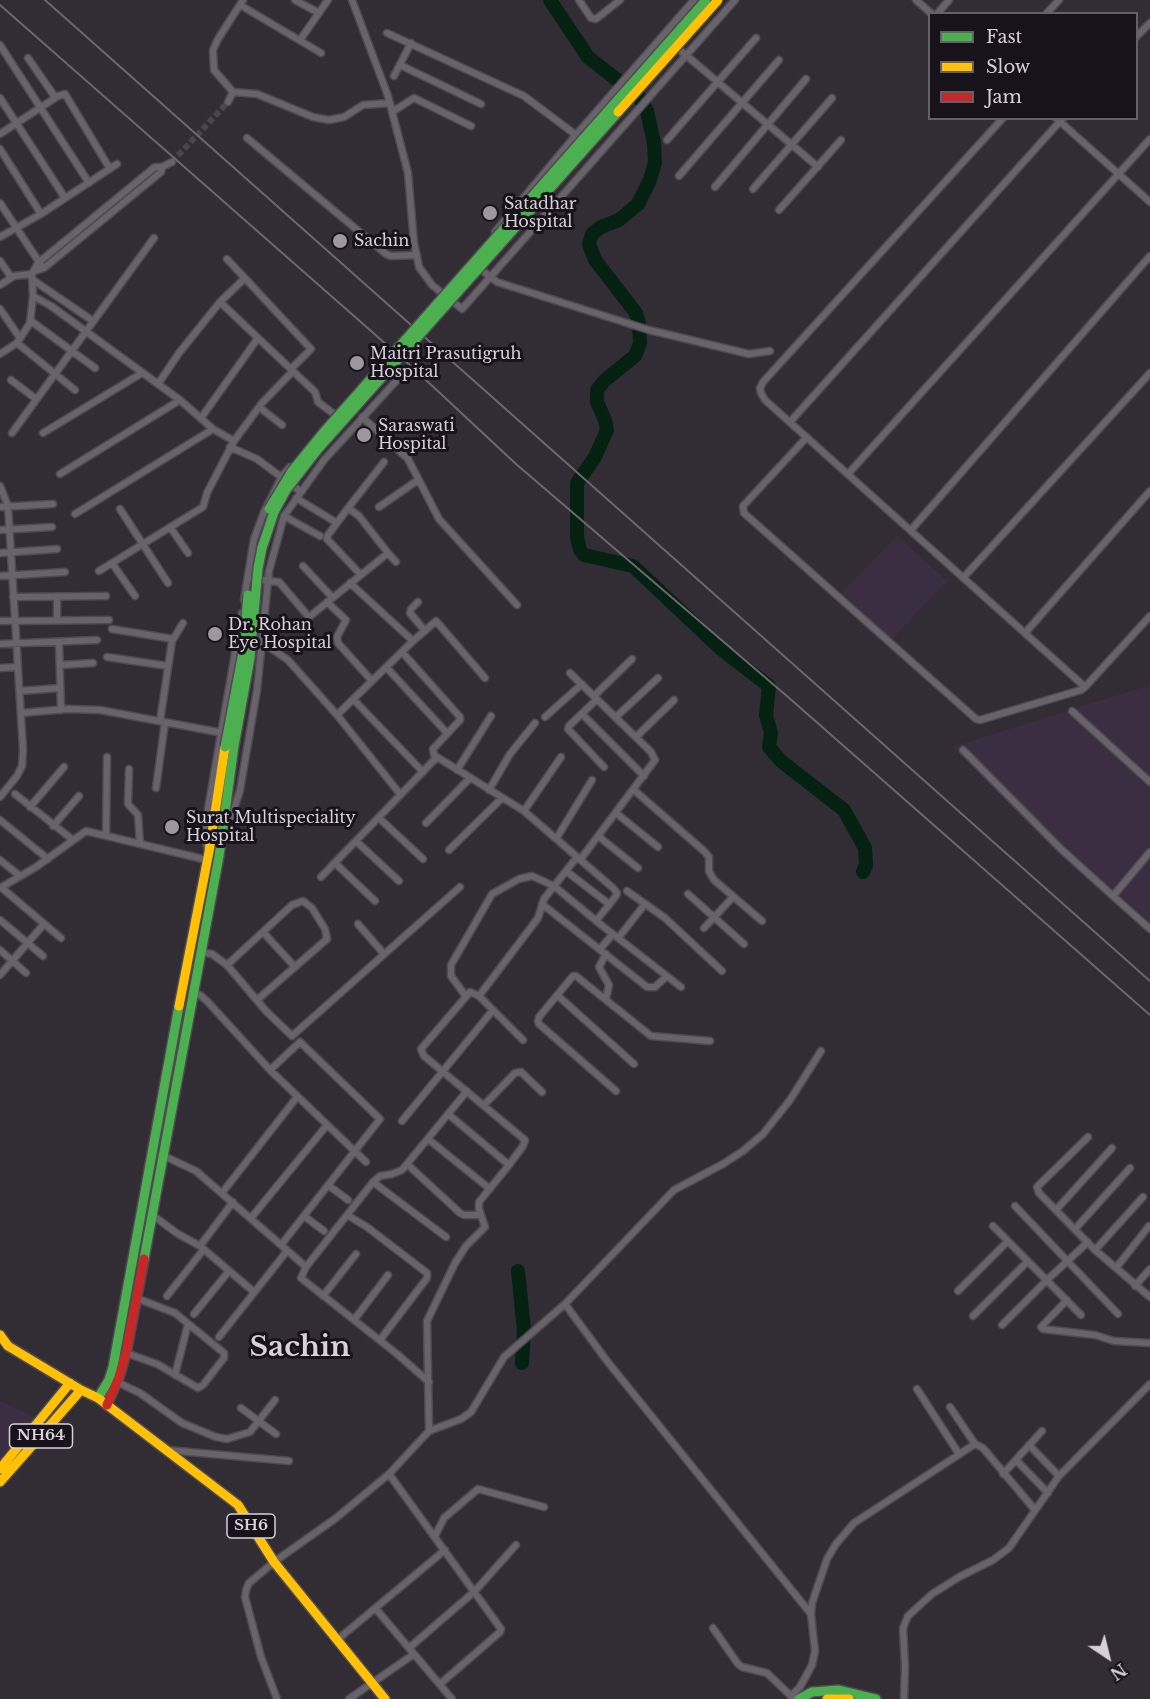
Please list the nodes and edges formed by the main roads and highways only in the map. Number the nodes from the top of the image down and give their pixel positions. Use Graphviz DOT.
graph roads {
  1 [pos="706,0"];
  2 [pos="718,0"];
  3 [pos="230,747"];
  4 [pos="219,814"];
  5 [pos="208,857"];
  6 [pos="218,858"];
  7 [pos="184,976"];
  8 [pos="195,979"];
  9 [pos="165,1080"];
  10 [pos="176,1083"];
  11 [pos="151,1151"];
  12 [pos="163,1154"];
  13 [pos="0,1335"];
  14 [pos="4,1346"];
  15 [pos="70,1383"];
  16 [pos="81,1390"];
  17 [pos="98,1398"];
  18 [pos="107,1405"];
  19 [pos="0,1469"];
  20 [pos="0,1482"];
  21 [pos="799,1698"];
  22 [pos="385,1699"];
  23 [pos="827,1699"];
  24 [pos="849,1699"];
  25 [pos="876,1699"];
  1 -- 3 [label="main road, bridge"];
  2 -- 3 [label="main road, bridge"];
  3 -- 4 [label="main road"];
  4 -- 5 [label="main road"];
  4 -- 6 [label="main road"];
  5 -- 6 [label="main road"];
  5 -- 7 [label="main road"];
  6 -- 8 [label="main road"];
  7 -- 8 [label="main road"];
  7 -- 9 [label="main road"];
  8 -- 10 [label="main road"];
  9 -- 10 [label="main road"];
  9 -- 11 [label="main road"];
  10 -- 12 [label="main road"];
  11 -- 12 [label="main road"];
  11 -- 17 [label="main road"];
  12 -- 18 [label="main road"];
  13 -- 14 [label="main road"];
  14 -- 15 [label="main road"];
  15 -- 16 [label="main road"];
  15 -- 19 [label="main road, NH64"];
  16 -- 17 [label="main road, SH6"];
  16 -- 20 [label="main road, NH64"];
  17 -- 18 [label="main road, SH6"];
  18 -- 22 [label="main road, SH6"];
  21 -- 25 [label="main road"];
  23 -- 24 [label="main road"];
}
